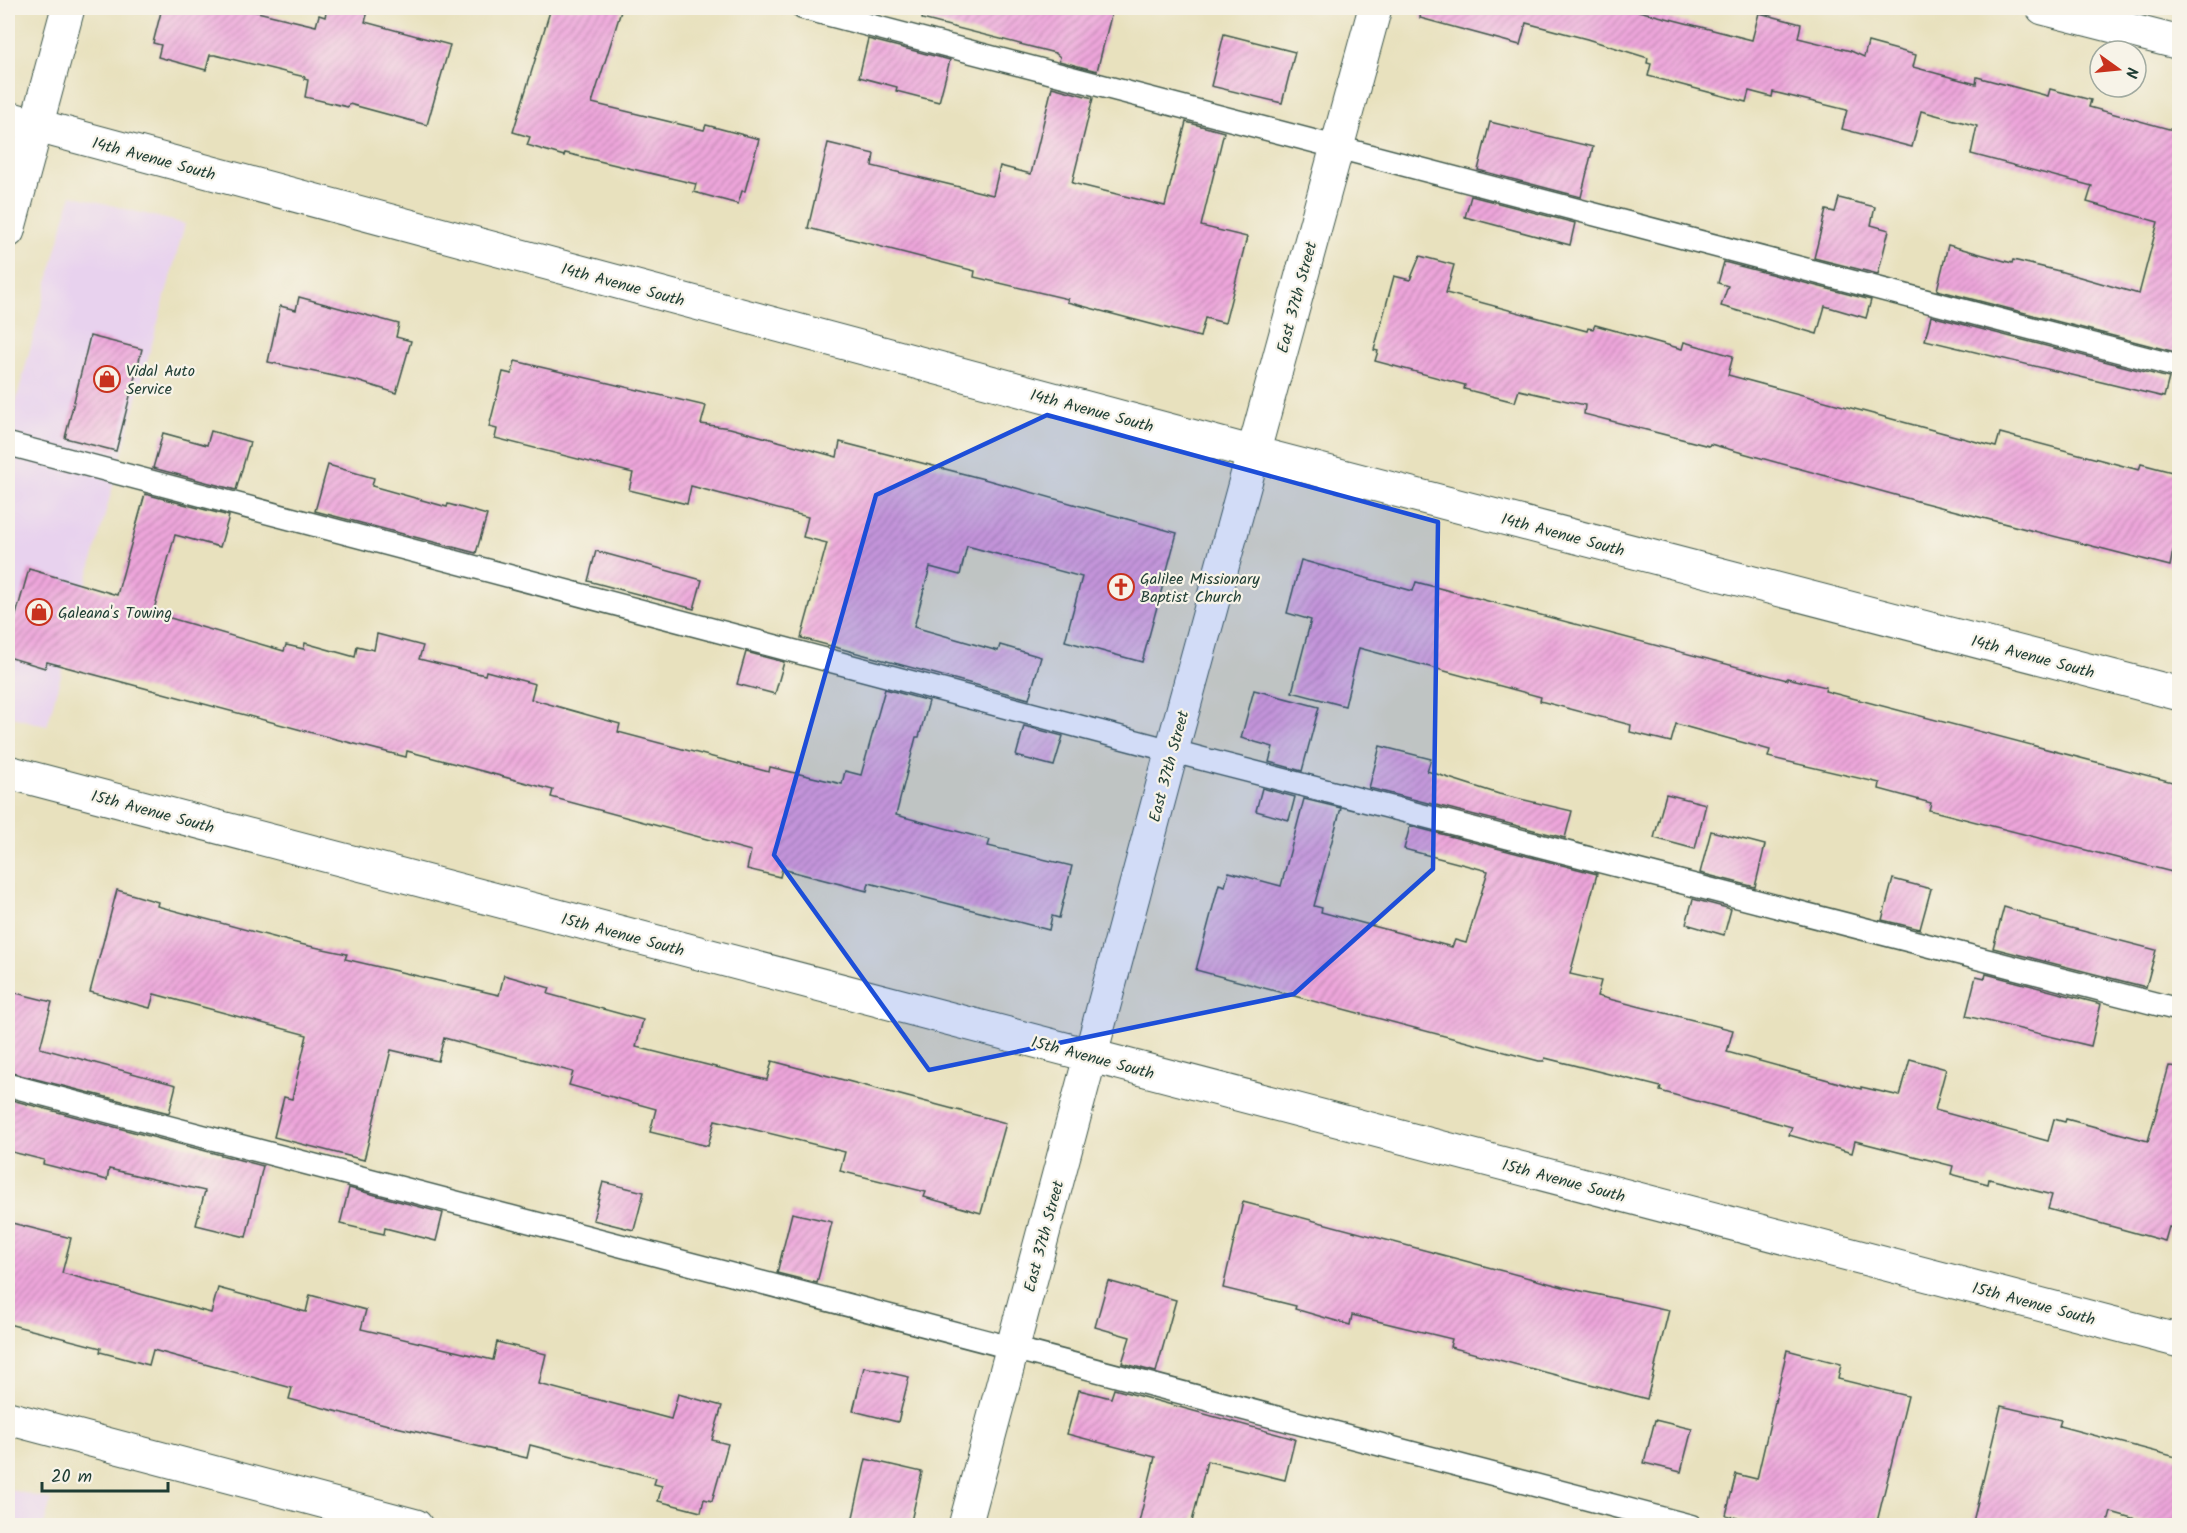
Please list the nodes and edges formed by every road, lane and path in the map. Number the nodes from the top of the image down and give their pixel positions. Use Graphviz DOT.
graph roads {
  1 [pos="68,8"];
  2 [pos="803,8"];
  3 [pos="1375,8"];
  4 [pos="2043,8"];
  5 [pos="2180,43"];
  6 [pos="22,122"];
  7 [pos="1337,146"];
  8 [pos="8,231"];
  9 [pos="2180,367"];
  10 [pos="8,444"];
  11 [pos="1254,453"];
  12 [pos="2180,694"];
  13 [pos="1172,750"];
  14 [pos="8,772"];
  15 [pos="2180,1010"];
  16 [pos="1092,1057"];
  17 [pos="8,1085"];
  18 [pos="2180,1341"];
  19 [pos="1012,1348"];
  20 [pos="8,1418"];
  21 [pos="416,1526"];
  22 [pos="965,1526"];
  23 [pos="1691,1526"];
  1 -- 6 [label="street"];
  2 -- 7 [label="lane"];
  3 -- 7 [label="street, East 37th Street"];
  4 -- 5 [label="street"];
  6 -- 8 [label="street"];
  6 -- 11 [label="street, 14th Avenue South"];
  7 -- 9 [label="lane"];
  7 -- 11 [label="street, East 37th Street"];
  10 -- 13 [label="lane"];
  11 -- 12 [label="street, 14th Avenue South"];
  11 -- 13 [label="street, East 37th Street"];
  13 -- 15 [label="lane"];
  13 -- 16 [label="street, East 37th Street"];
  14 -- 16 [label="street, 15th Avenue South"];
  16 -- 18 [label="street, 15th Avenue South"];
  16 -- 19 [label="street, East 37th Street"];
  17 -- 19 [label="lane"];
  19 -- 22 [label="street, East 37th Street"];
  19 -- 23 [label="lane"];
  20 -- 21 [label="street"];
}
